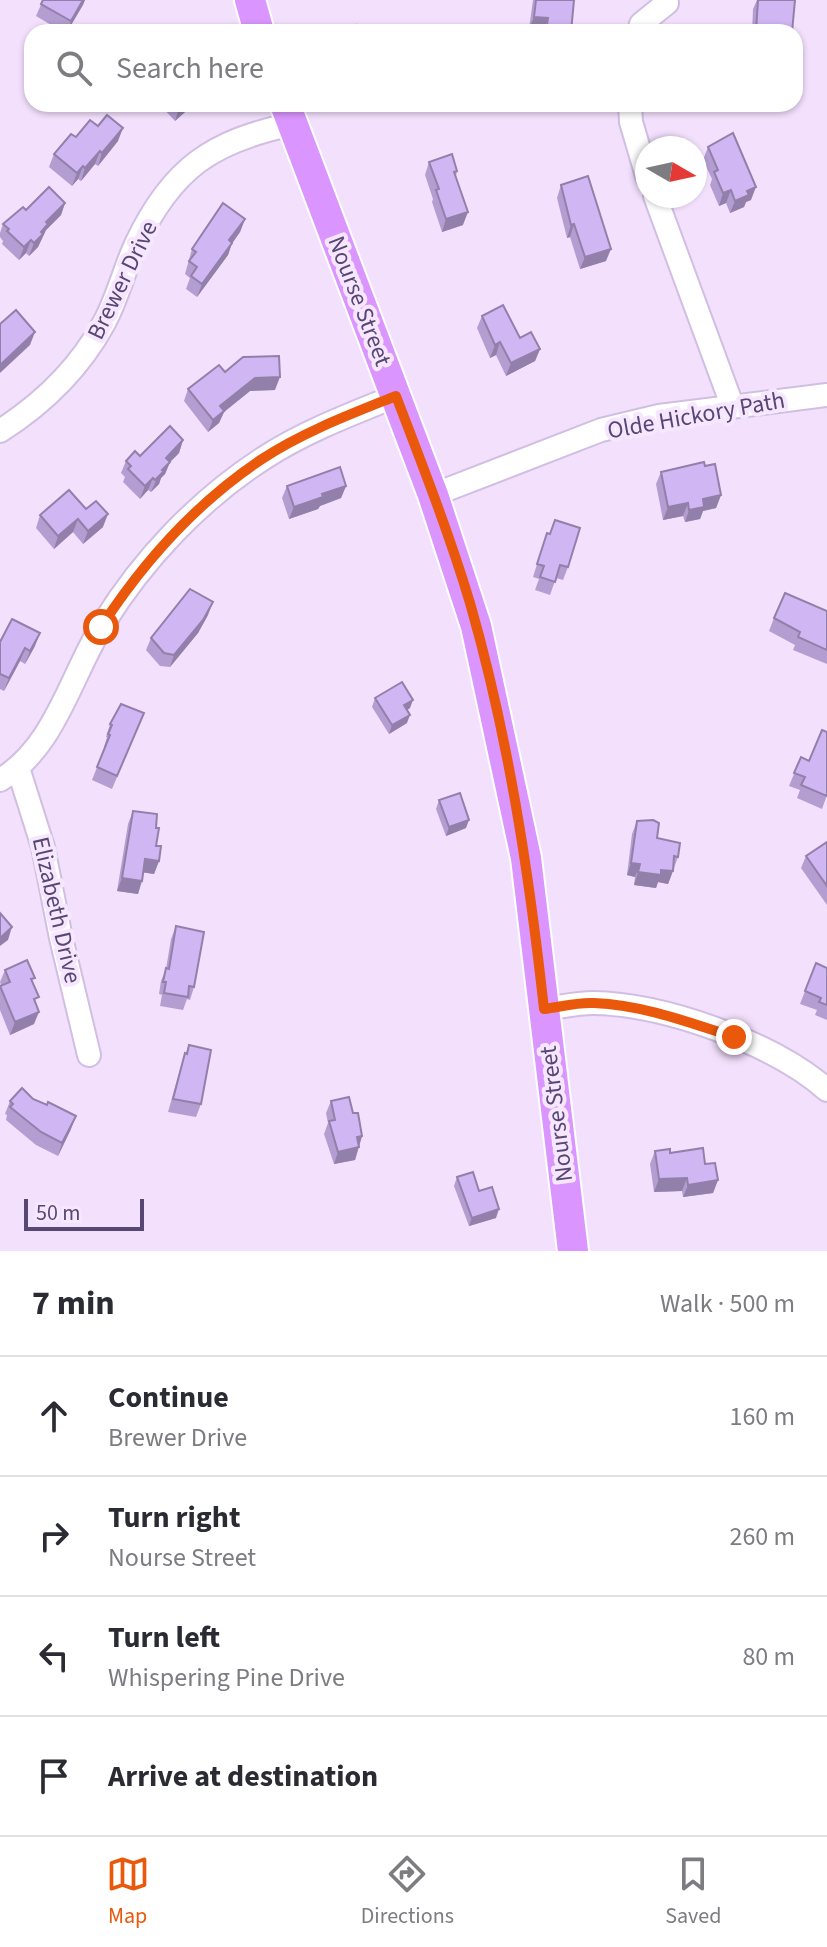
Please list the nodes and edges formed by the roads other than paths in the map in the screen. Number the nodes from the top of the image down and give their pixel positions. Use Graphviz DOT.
graph roads {
  1 [pos="250,0"];
  2 [pos="667,3"];
  3 [pos="257,24"];
  4 [pos="641,24"];
  5 [pos="630,112"];
  6 [pos="289,114"];
  7 [pos="635,136"];
  8 [pos="659,208"];
  9 [pos="827,395"];
  10 [pos="396,396"];
  11 [pos="732,405"];
  12 [pos="0,431"];
  13 [pos="433,495"];
  14 [pos="9,774"];
  15 [pos="544,1009"];
  16 [pos="89,1055"];
  17 [pos="827,1090"];
  18 [pos="573,1251"];
  1 -- 3 [label="main road"];
  2 -- 4 [label="street"];
  5 -- 7 [label="street"];
  6 -- 10 [label="main road, Nourse Street"];
  6 -- 12 [label="street, Brewer Drive"];
  8 -- 11 [label="street"];
  9 -- 11 [label="street, Olde Hickory Path"];
  10 -- 13 [label="main road, Nourse Street"];
  10 -- 14 [label="street"];
  11 -- 13 [label="street, Olde Hickory Path"];
  13 -- 15 [label="main road, Nourse Street"];
  14 -- 16 [label="street, Elizabeth Drive"];
  15 -- 17 [label="street"];
  15 -- 18 [label="main road, Nourse Street"];
}
